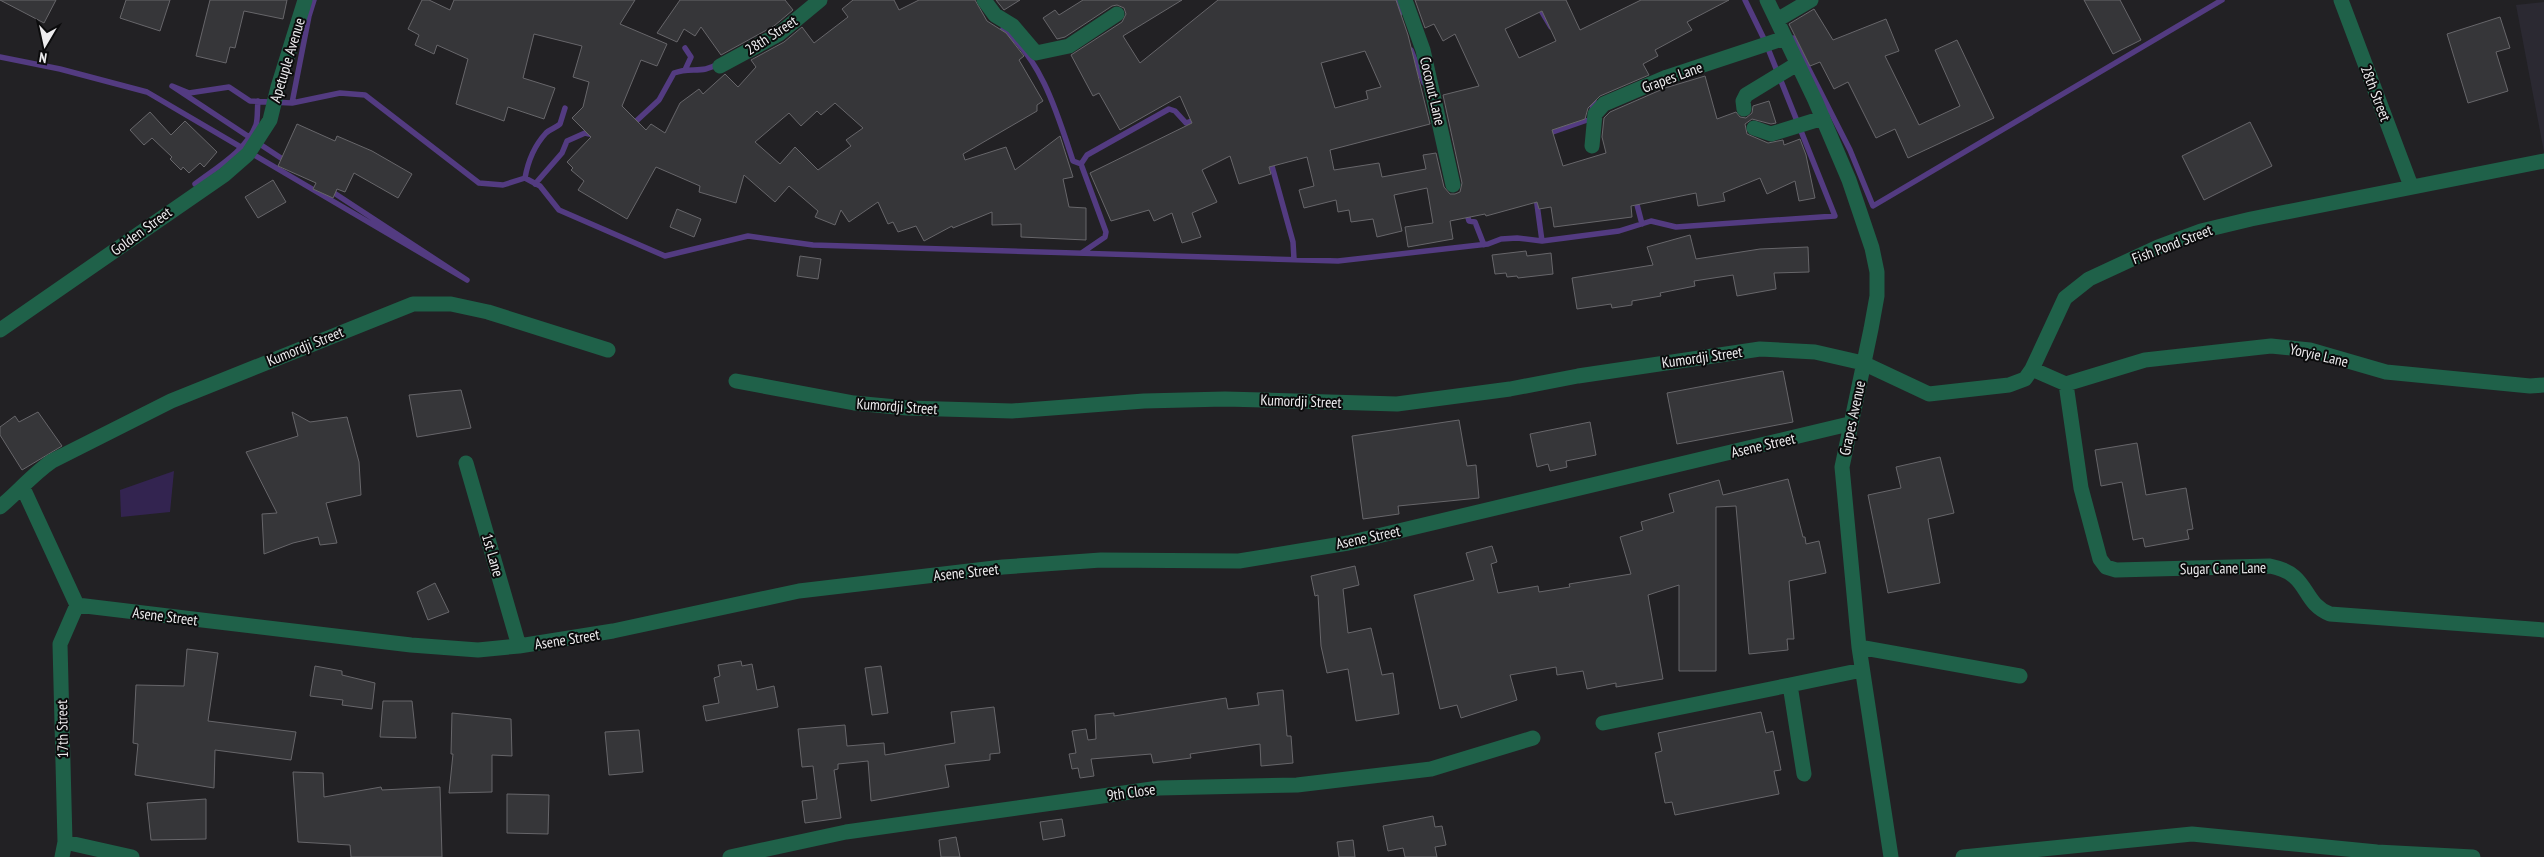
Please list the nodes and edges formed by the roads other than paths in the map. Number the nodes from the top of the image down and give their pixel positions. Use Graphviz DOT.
graph roads {
  1 [pos="305,0"];
  2 [pos="820,0"];
  3 [pos="984,0"];
  4 [pos="1405,0"];
  5 [pos="1767,0"];
  6 [pos="1811,0"];
  7 [pos="2341,0"];
  8 [pos="1117,14"];
  9 [pos="1776,20"];
  10 [pos="1785,38"];
  11 [pos="1797,64"];
  12 [pos="720,66"];
  13 [pos="1744,109"];
  14 [pos="1823,118"];
  15 [pos="270,120"];
  16 [pos="1754,128"];
  17 [pos="1592,146"];
  18 [pos="2544,161"];
  19 [pos="1453,184"];
  20 [pos="2411,186"];
  21 [pos="0,330"];
  22 [pos="608,350"];
  23 [pos="1863,363"];
  24 [pos="2032,369"];
  25 [pos="736,381"];
  26 [pos="2066,384"];
  27 [pos="2544,385"];
  28 [pos="1849,424"];
  29 [pos="466,463"];
  30 [pos="23,488"];
  31 [pos="0,507"];
  32 [pos="77,605"];
  33 [pos="2544,630"];
  34 [pos="519,646"];
  35 [pos="1859,647"];
  36 [pos="1862,670"];
  37 [pos="2020,676"];
  38 [pos="1790,685"];
  39 [pos="1603,723"];
  40 [pos="1533,738"];
  41 [pos="1804,774"];
  42 [pos="63,849"];
  43 [pos="132,857"];
  44 [pos="730,857"];
  45 [pos="1890,857"];
  46 [pos="1963,857"];
  47 [pos="2474,857"];
  1 -- 15 [label="street, Apetuple Avenue"];
  2 -- 12 [label="street, 28th Street"];
  3 -- 8 [label="street"];
  4 -- 19 [label="street, Coconut Lane"];
  5 -- 9 [label="street, Grapes Avenue"];
  6 -- 9 [label="street"];
  7 -- 20 [label="street, 28th Street"];
  9 -- 10 [label="street, Grapes Avenue"];
  10 -- 11 [label="street, Grapes Avenue"];
  10 -- 17 [label="street, Grapes Lane"];
  11 -- 13 [label="street"];
  11 -- 14 [label="street, Grapes Avenue"];
  14 -- 16 [label="street"];
  14 -- 23 [label="street, Grapes Avenue"];
  15 -- 21 [label="street, Golden Street"];
  18 -- 20 [label="street, Fish Pond Street"];
  20 -- 24 [label="street, Fish Pond Street"];
  22 -- 30 [label="street, Kumordji Street"];
  23 -- 24 [label="street, Fish Pond Street"];
  23 -- 25 [label="street, Kumordji Street"];
  23 -- 28 [label="street, Grapes Avenue"];
  24 -- 26 [label="street"];
  26 -- 27 [label="street, Yoryie Lane"];
  26 -- 33 [label="street, Sugar Cane Lane"];
  28 -- 34 [label="street, Asene Street"];
  28 -- 35 [label="street, Grapes Avenue"];
  29 -- 34 [label="street, 1st Lane"];
  30 -- 31 [label="street, Kumordji Street"];
  30 -- 32 [label="street"];
  32 -- 34 [label="street, Asene Street"];
  32 -- 42 [label="street, 17th Street"];
  35 -- 36 [label="street, Grapes Avenue"];
  35 -- 37 [label="street"];
  36 -- 38 [label="street"];
  36 -- 45 [label="street, Grapes Avenue"];
  38 -- 39 [label="street"];
  38 -- 41 [label="street"];
  40 -- 44 [label="street, 9th Close"];
  42 -- 43 [label="street"];
  46 -- 47 [label="street"];
}
